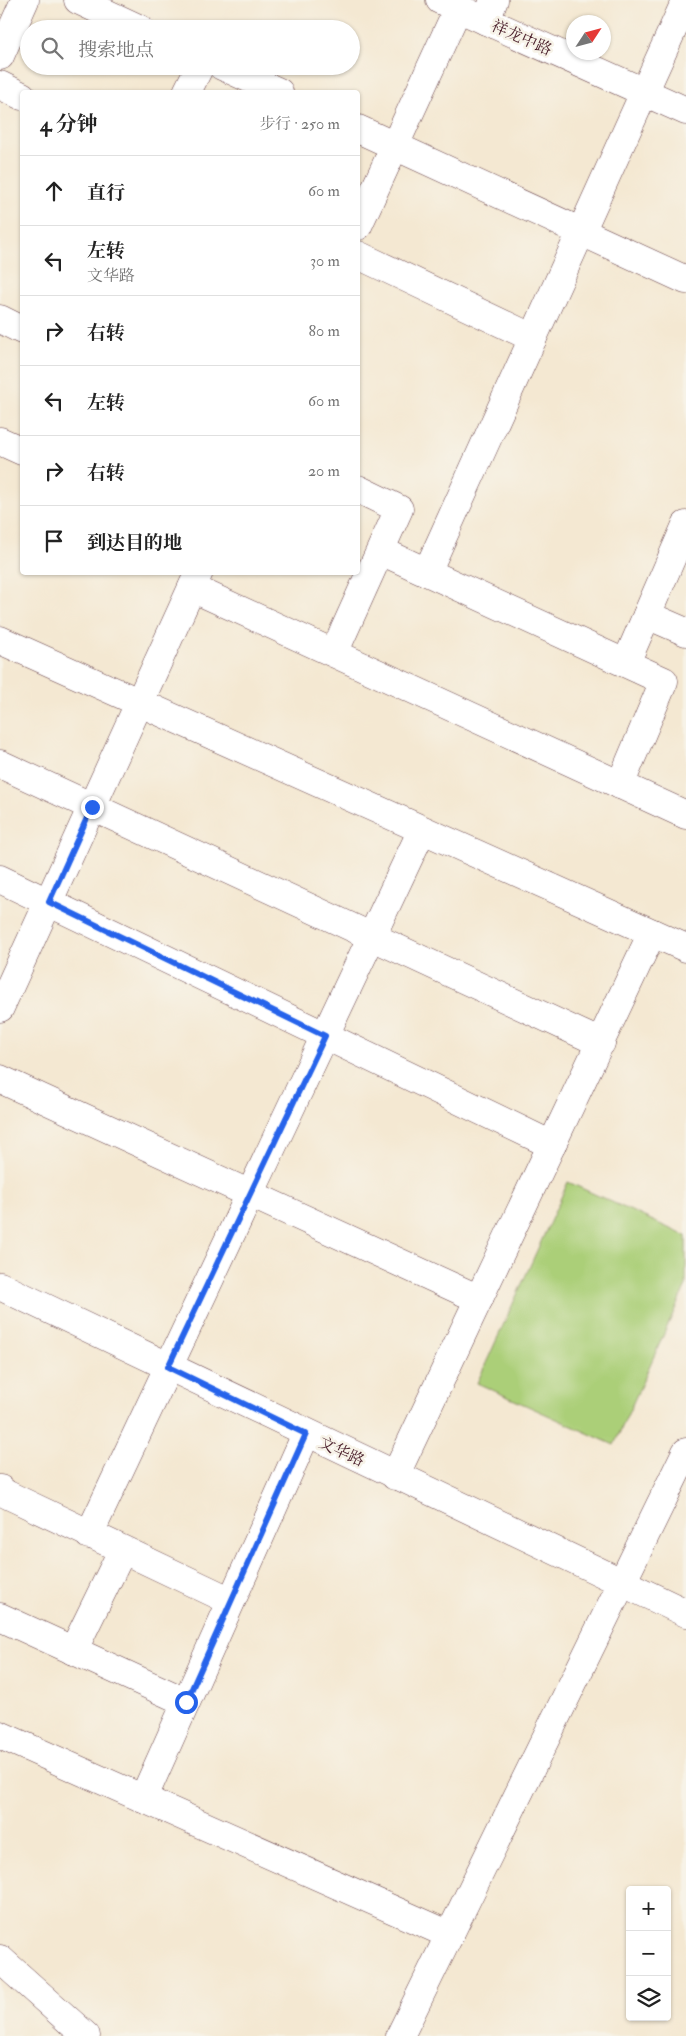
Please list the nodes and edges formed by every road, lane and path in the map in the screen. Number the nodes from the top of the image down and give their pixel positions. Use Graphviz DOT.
graph roads {
  1 [pos="26,0"];
  2 [pos="78,0"];
  3 [pos="686,0"];
  4 [pos="449,4"];
  5 [pos="490,10"];
  6 [pos="121,20"];
  7 [pos="0,56"];
  8 [pos="196,75"];
  9 [pos="242,75"];
  10 [pos="0,85"];
  11 [pos="188,90"];
  12 [pos="275,90"];
  13 [pos="644,92"];
  14 [pos="20,95"];
  15 [pos="686,111"];
  16 [pos="360,130"];
  17 [pos="394,146"];
  18 [pos="360,222"];
  19 [pos="581,232"];
  20 [pos="360,256"];
  21 [pos="686,280"];
  22 [pos="0,319"];
  23 [pos="20,329"];
  24 [pos="533,338"];
  25 [pos="360,490"];
  26 [pos="686,525"];
  27 [pos="380,551"];
  28 [pos="427,572"];
  29 [pos="196,580"];
  30 [pos="647,615"];
  31 [pos="686,632"];
  32 [pos="0,640"];
  33 [pos="334,653"];
  34 [pos="626,664"];
  35 [pos="140,703"];
  36 [pos="0,764"];
  37 [pos="620,785"];
  38 [pos="92,807"];
  39 [pos="686,815"];
  40 [pos="422,830"];
  41 [pos="0,879"];
  42 [pos="49,902"];
  43 [pos="652,933"];
  44 [pos="372,937"];
  45 [pos="686,948"];
  46 [pos="0,1008"];
  47 [pos="325,1036"];
  48 [pos="601,1043"];
  49 [pos="0,1079"];
  50 [pos="552,1145"];
  51 [pos="250,1194"];
  52 [pos="0,1286"];
  53 [pos="479,1299"];
  54 [pos="168,1367"];
  55 [pos="306,1434"];
  56 [pos="686,1452"];
  57 [pos="395,1476"];
  58 [pos="0,1489"];
  59 [pos="89,1535"];
  60 [pos="122,1551"];
  61 [pos="622,1583"];
  62 [pos="231,1601"];
  63 [pos="686,1613"];
  64 [pos="0,1618"];
  65 [pos="73,1651"];
  66 [pos="186,1702"];
  67 [pos="0,1735"];
  68 [pos="143,1799"];
  69 [pos="450,1935"];
  70 [pos="0,1960"];
  71 [pos="86,2036"];
  72 [pos="400,2036"];
  1 -- 7 [label="street"];
  2 -- 6 [label="street"];
  3 -- 13 [label="street"];
  4 -- 5 [label="street, 祥龙中路"];
  4 -- 17 [label="street"];
  5 -- 13 [label="street, 祥龙中路"];
  8 -- 11 [label="street"];
  9 -- 12 [label="street"];
  10 -- 14 [label="street"];
  13 -- 15 [label="street, 祥龙中路"];
  13 -- 19 [label="street"];
  16 -- 17 [label="street"];
  17 -- 18 [label="street"];
  17 -- 19 [label="street"];
  19 -- 21 [label="street"];
  19 -- 24 [label="street"];
  20 -- 24 [label="street"];
  22 -- 23 [label="street"];
  24 -- 28 [label="street"];
  25 -- 27 [label="street"];
  26 -- 30 [label="street"];
  27 -- 28 [label="street"];
  27 -- 33 [label="street"];
  28 -- 34 [label="street"];
  29 -- 33 [label="street"];
  29 -- 35 [label="street"];
  30 -- 31 [label="street"];
  30 -- 34 [label="street"];
  32 -- 35 [label="street"];
  33 -- 37 [label="street"];
  34 -- 37 [label="street"];
  35 -- 38 [label="street"];
  35 -- 40 [label="street"];
  36 -- 38 [label="street"];
  37 -- 39 [label="street"];
  38 -- 42 [label="street"];
  38 -- 44 [label="street"];
  40 -- 43 [label="street"];
  40 -- 44 [label="street"];
  41 -- 42 [label="street"];
  42 -- 46 [label="street"];
  42 -- 47 [label="street"];
  43 -- 45 [label="street"];
  43 -- 48 [label="street"];
  44 -- 47 [label="street"];
  44 -- 48 [label="street"];
  47 -- 50 [label="street"];
  47 -- 51 [label="street"];
  48 -- 50 [label="street"];
  49 -- 51 [label="street"];
  50 -- 53 [label="street"];
  51 -- 53 [label="street"];
  51 -- 54 [label="street"];
  52 -- 54 [label="street, 文华路"];
  53 -- 57 [label="street"];
  54 -- 55 [label="street, 文华路"];
  54 -- 59 [label="street"];
  55 -- 57 [label="street, 文华路"];
  55 -- 62 [label="street"];
  56 -- 61 [label="street"];
  57 -- 61 [label="street, 文华路"];
  58 -- 59 [label="street"];
  59 -- 60 [label="street"];
  60 -- 62 [label="street"];
  60 -- 65 [label="street"];
  61 -- 63 [label="street, 文华路"];
  61 -- 69 [label="street"];
  62 -- 66 [label="street"];
  64 -- 65 [label="street"];
  65 -- 66 [label="street"];
  66 -- 68 [label="street"];
  67 -- 68 [label="street"];
  68 -- 69 [label="street"];
  69 -- 72 [label="street"];
  70 -- 71 [label="street"];
}
